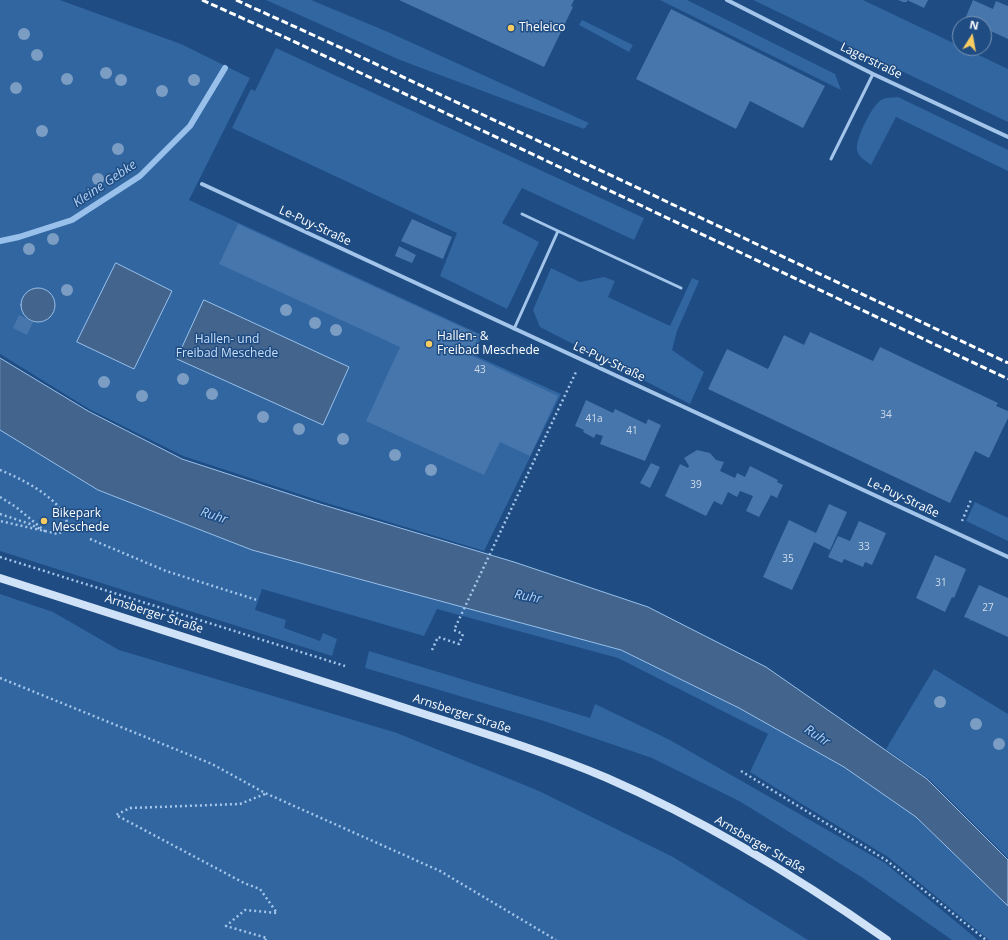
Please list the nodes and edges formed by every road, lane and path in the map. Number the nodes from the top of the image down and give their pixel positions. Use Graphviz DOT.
graph roads {
  1 [pos="727,0"];
  2 [pos="873,74"];
  3 [pos="1008,137"];
  4 [pos="831,159"];
  5 [pos="202,184"];
  6 [pos="522,214"];
  7 [pos="558,231"];
  8 [pos="681,288"];
  9 [pos="514,329"];
  10 [pos="581,361"];
  11 [pos="0,470"];
  12 [pos="0,497"];
  13 [pos="971,500"];
  14 [pos="0,514"];
  15 [pos="0,521"];
  16 [pos="46,532"];
  17 [pos="956,533"];
  18 [pos="90,539"];
  19 [pos="0,557"];
  20 [pos="1008,557"];
  21 [pos="0,578"];
  22 [pos="257,600"];
  23 [pos="432,650"];
  24 [pos="345,666"];
  25 [pos="0,678"];
  26 [pos="741,771"];
  27 [pos="265,793"];
  28 [pos="265,940"];
  29 [pos="556,940"];
  30 [pos="887,940"];
  31 [pos="986,940"];
  1 -- 2 [label="street, Lagerstraße"];
  2 -- 3 [label="street, Lagerstraße"];
  2 -- 4 [label="lane"];
  5 -- 9 [label="street, Le-Puy-Straße"];
  6 -- 7 [label="lane"];
  7 -- 8 [label="lane"];
  7 -- 9 [label="lane"];
  9 -- 10 [label="street, Le-Puy-Straße"];
  10 -- 17 [label="street, Le-Puy-Straße"];
  10 -- 23 [label="path"];
  11 -- 16 [label="path"];
  12 -- 16 [label="path"];
  13 -- 17 [label="path"];
  14 -- 16 [label="path"];
  15 -- 16 [label="path"];
  17 -- 20 [label="street, Le-Puy-Straße"];
  18 -- 22 [label="path"];
  19 -- 24 [label="path"];
  21 -- 30 [label="main road, Arnsberger Straße"];
  25 -- 27 [label="path"];
  26 -- 31 [label="path"];
  27 -- 28 [label="path"];
  27 -- 29 [label="path"];
}
